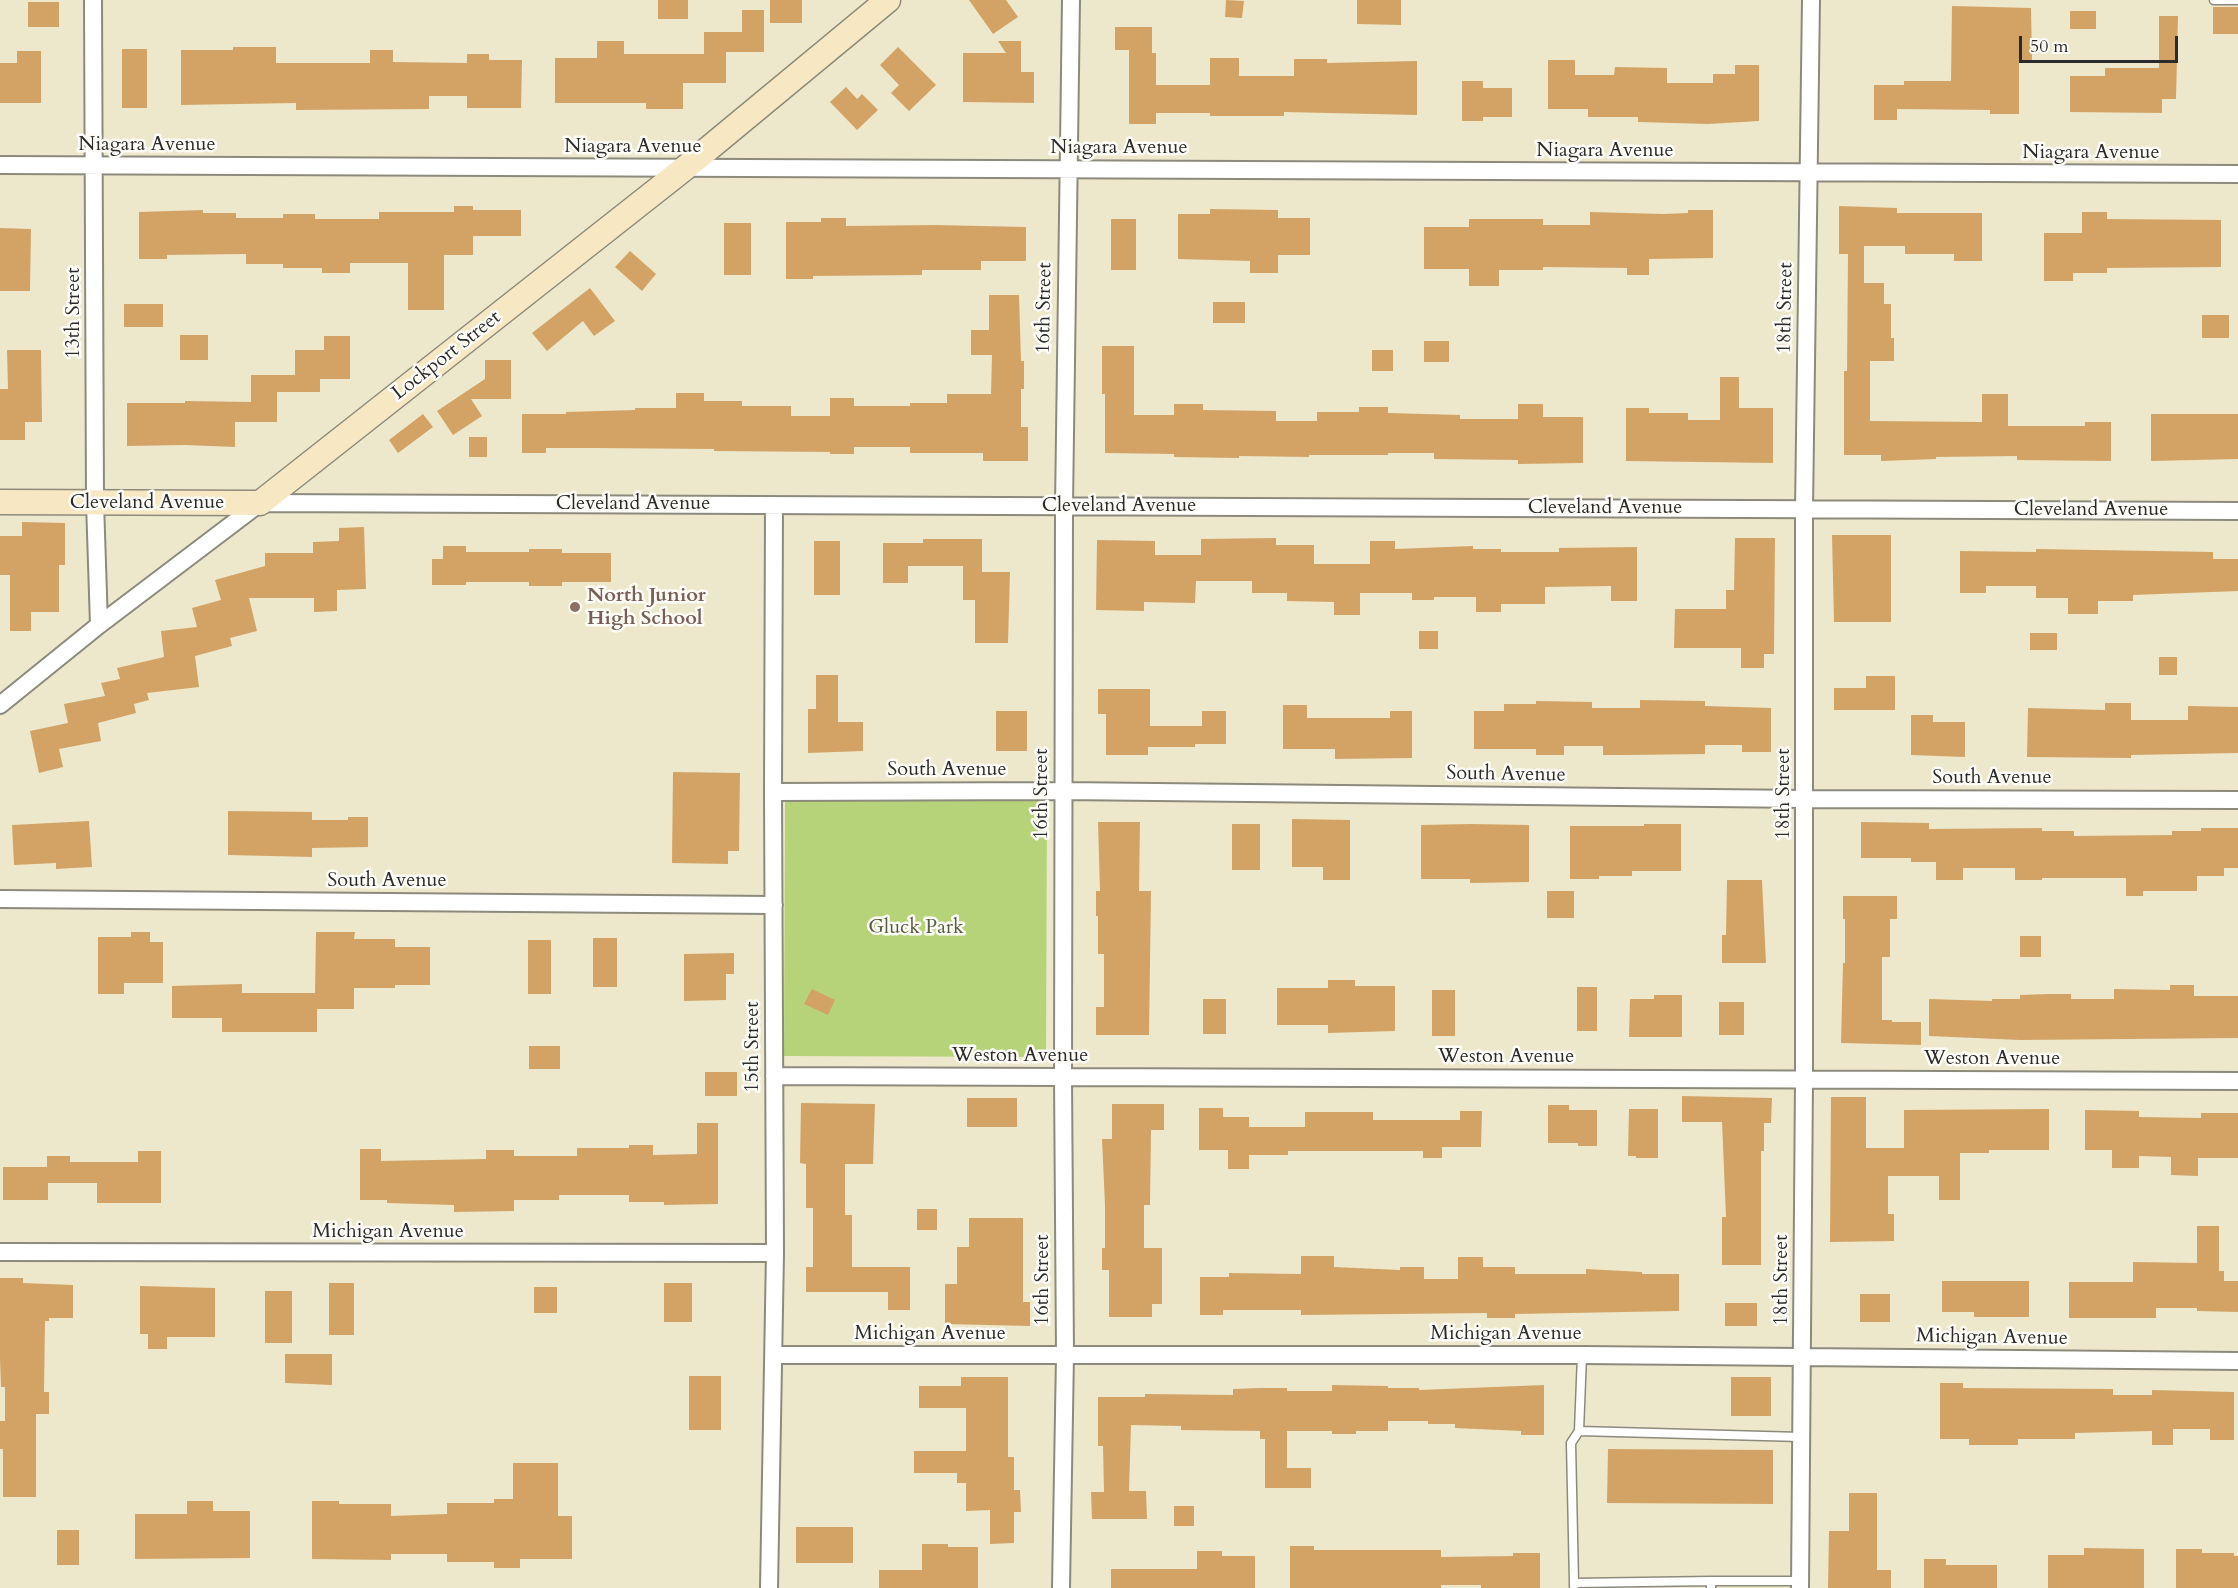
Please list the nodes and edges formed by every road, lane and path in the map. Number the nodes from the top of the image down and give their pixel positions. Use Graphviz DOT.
graph roads {
  1 [pos="93,0"];
  2 [pos="888,0"];
  3 [pos="1071,0"];
  4 [pos="1811,0"];
  5 [pos="2214,0"];
  6 [pos="2238,0"];
  7 [pos="0,165"];
  8 [pos="95,166"];
  9 [pos="685,168"];
  10 [pos="1068,168"];
  11 [pos="1809,174"];
  12 [pos="2238,174"];
  13 [pos="0,502"];
  14 [pos="95,502"];
  15 [pos="260,503"];
  16 [pos="774,505"];
  17 [pos="1064,506"];
  18 [pos="1804,509"];
  19 [pos="2238,511"];
  20 [pos="99,625"];
  21 [pos="0,705"];
  22 [pos="1063,791"];
  23 [pos="773,792"];
  24 [pos="1805,799"];
  25 [pos="2238,800"];
  26 [pos="0,899"];
  27 [pos="774,906"];
  28 [pos="774,1076"];
  29 [pos="1063,1077"];
  30 [pos="1804,1079"];
  31 [pos="2238,1081"];
  32 [pos="0,1252"];
  33 [pos="775,1253"];
  34 [pos="774,1355"];
  35 [pos="1065,1355"];
  36 [pos="1582,1356"];
  37 [pos="1802,1357"];
  38 [pos="2238,1361"];
  39 [pos="1579,1431"];
  40 [pos="1802,1437"];
  41 [pos="1574,1585"];
  42 [pos="1711,1585"];
  43 [pos="1800,1585"];
  44 [pos="769,1588"];
  45 [pos="1061,1588"];
  1 -- 8 [label="street, 13th Street"];
  2 -- 9 [label="main road, Lockport Street"];
  3 -- 10 [label="street, 16th Street"];
  4 -- 11 [label="street, 18th Street"];
  5 -- 6 [label="lane"];
  7 -- 8 [label="street, Niagara Avenue"];
  8 -- 9 [label="street, Niagara Avenue"];
  8 -- 14 [label="street, 13th Street"];
  9 -- 10 [label="street, Niagara Avenue"];
  9 -- 15 [label="main road, Lockport Street"];
  10 -- 11 [label="street, Niagara Avenue"];
  10 -- 17 [label="street, 16th Street"];
  11 -- 12 [label="street, Niagara Avenue"];
  11 -- 18 [label="street, 18th Street"];
  13 -- 14 [label="main road, Cleveland Avenue"];
  14 -- 15 [label="main road, Cleveland Avenue"];
  14 -- 20 [label="street, 13th Street"];
  15 -- 16 [label="street, Cleveland Avenue"];
  15 -- 20 [label="street, Lockport Street"];
  16 -- 17 [label="street, Cleveland Avenue"];
  16 -- 23 [label="street, 15th Street"];
  17 -- 18 [label="street, Cleveland Avenue"];
  17 -- 22 [label="street, 16th Street"];
  18 -- 19 [label="street, Cleveland Avenue"];
  18 -- 24 [label="street, 18th Street"];
  20 -- 21 [label="street, Lockport Street"];
  22 -- 23 [label="street, South Avenue"];
  22 -- 24 [label="street, South Avenue"];
  22 -- 29 [label="street, 16th Street"];
  23 -- 27 [label="street, 15th Street"];
  24 -- 25 [label="street, South Avenue"];
  24 -- 30 [label="street, 18th Street"];
  26 -- 27 [label="street, South Avenue"];
  27 -- 28 [label="street, 15th Street"];
  28 -- 29 [label="street, Weston Avenue"];
  28 -- 33 [label="street, 15th Street"];
  29 -- 30 [label="street, Weston Avenue"];
  29 -- 35 [label="street, 16th Street"];
  30 -- 31 [label="street, Weston Avenue"];
  30 -- 37 [label="street, 18th Street"];
  32 -- 33 [label="street, Michigan Avenue"];
  33 -- 34 [label="street, 15th Street"];
  34 -- 35 [label="street, Michigan Avenue"];
  34 -- 44 [label="street, 15th Street"];
  35 -- 36 [label="street, Michigan Avenue"];
  35 -- 45 [label="street, 16th Street"];
  36 -- 37 [label="street, Michigan Avenue"];
  36 -- 39 [label="lane"];
  37 -- 38 [label="street, Michigan Avenue"];
  37 -- 40 [label="street, 18th Street"];
  39 -- 40 [label="lane"];
  39 -- 41 [label="lane"];
  40 -- 43 [label="street, 18th Street"];
  41 -- 42 [label="lane"];
  42 -- 43 [label="lane"];
}
